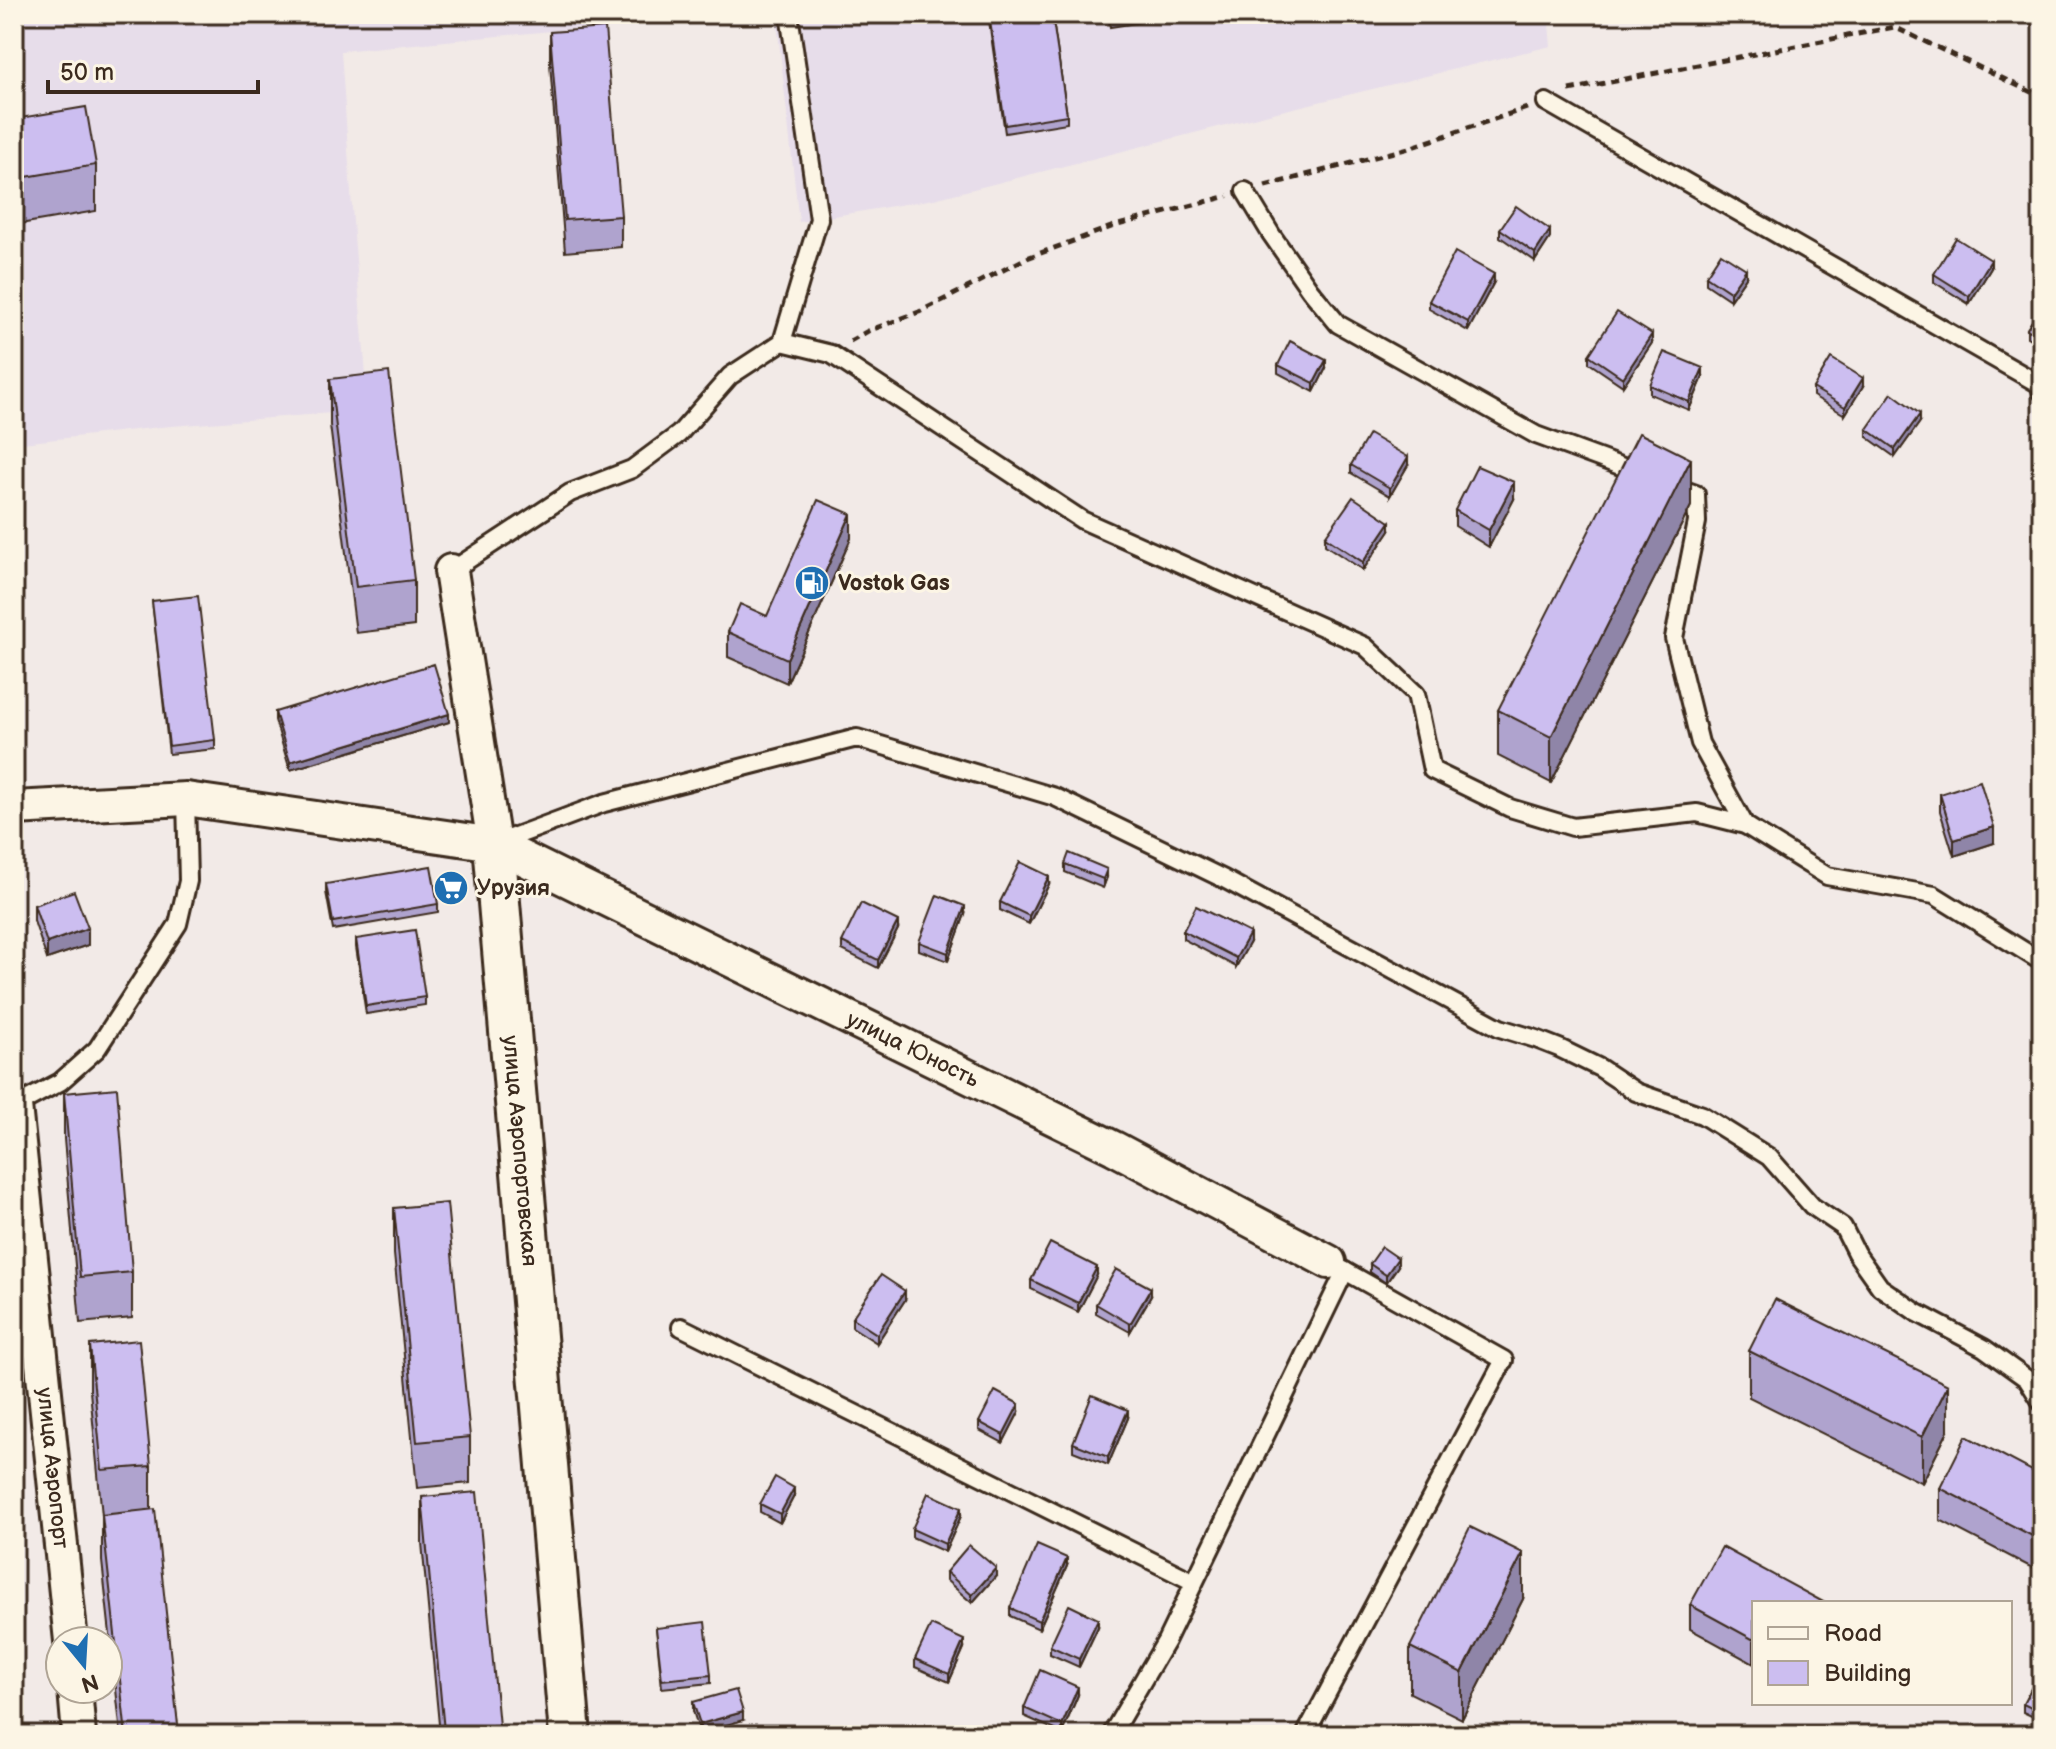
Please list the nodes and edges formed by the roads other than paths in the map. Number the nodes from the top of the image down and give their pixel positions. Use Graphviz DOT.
graph roads {
  1 [pos="789,14"];
  2 [pos="1546,102"];
  3 [pos="1245,191"];
  4 [pos="782,342"];
  5 [pos="2042,392"];
  6 [pos="451,571"];
  7 [pos="186,799"];
  8 [pos="14,808"];
  9 [pos="1745,825"];
  10 [pos="494,844"];
  11 [pos="2042,962"];
  12 [pos="15,1106"];
  13 [pos="1337,1267"];
  14 [pos="681,1327"];
  15 [pos="2042,1403"];
  16 [pos="1194,1582"];
  17 [pos="69,1625"];
  18 [pos="76,1705"];
  19 [pos="79,1735"];
  20 [pos="570,1735"];
  21 [pos="1111,1735"];
  22 [pos="1305,1735"];
  1 -- 4 [label="lane"];
  2 -- 5 [label="lane"];
  3 -- 9 [label="lane"];
  4 -- 6 [label="lane"];
  4 -- 9 [label="lane"];
  6 -- 10 [label="street, улица Аэропортовская"];
  7 -- 8 [label="street, улица Юность"];
  7 -- 10 [label="street, улица Юность"];
  7 -- 12 [label="lane"];
  9 -- 11 [label="lane"];
  10 -- 13 [label="street, улица Юность"];
  10 -- 15 [label="lane"];
  10 -- 20 [label="street, улица Аэропортовская"];
  12 -- 17 [label="street, улица Аэропорт"];
  13 -- 16 [label="lane"];
  13 -- 22 [label="lane"];
  14 -- 16 [label="lane"];
  16 -- 21 [label="lane"];
  18 -- 19 [label="street"];
}
